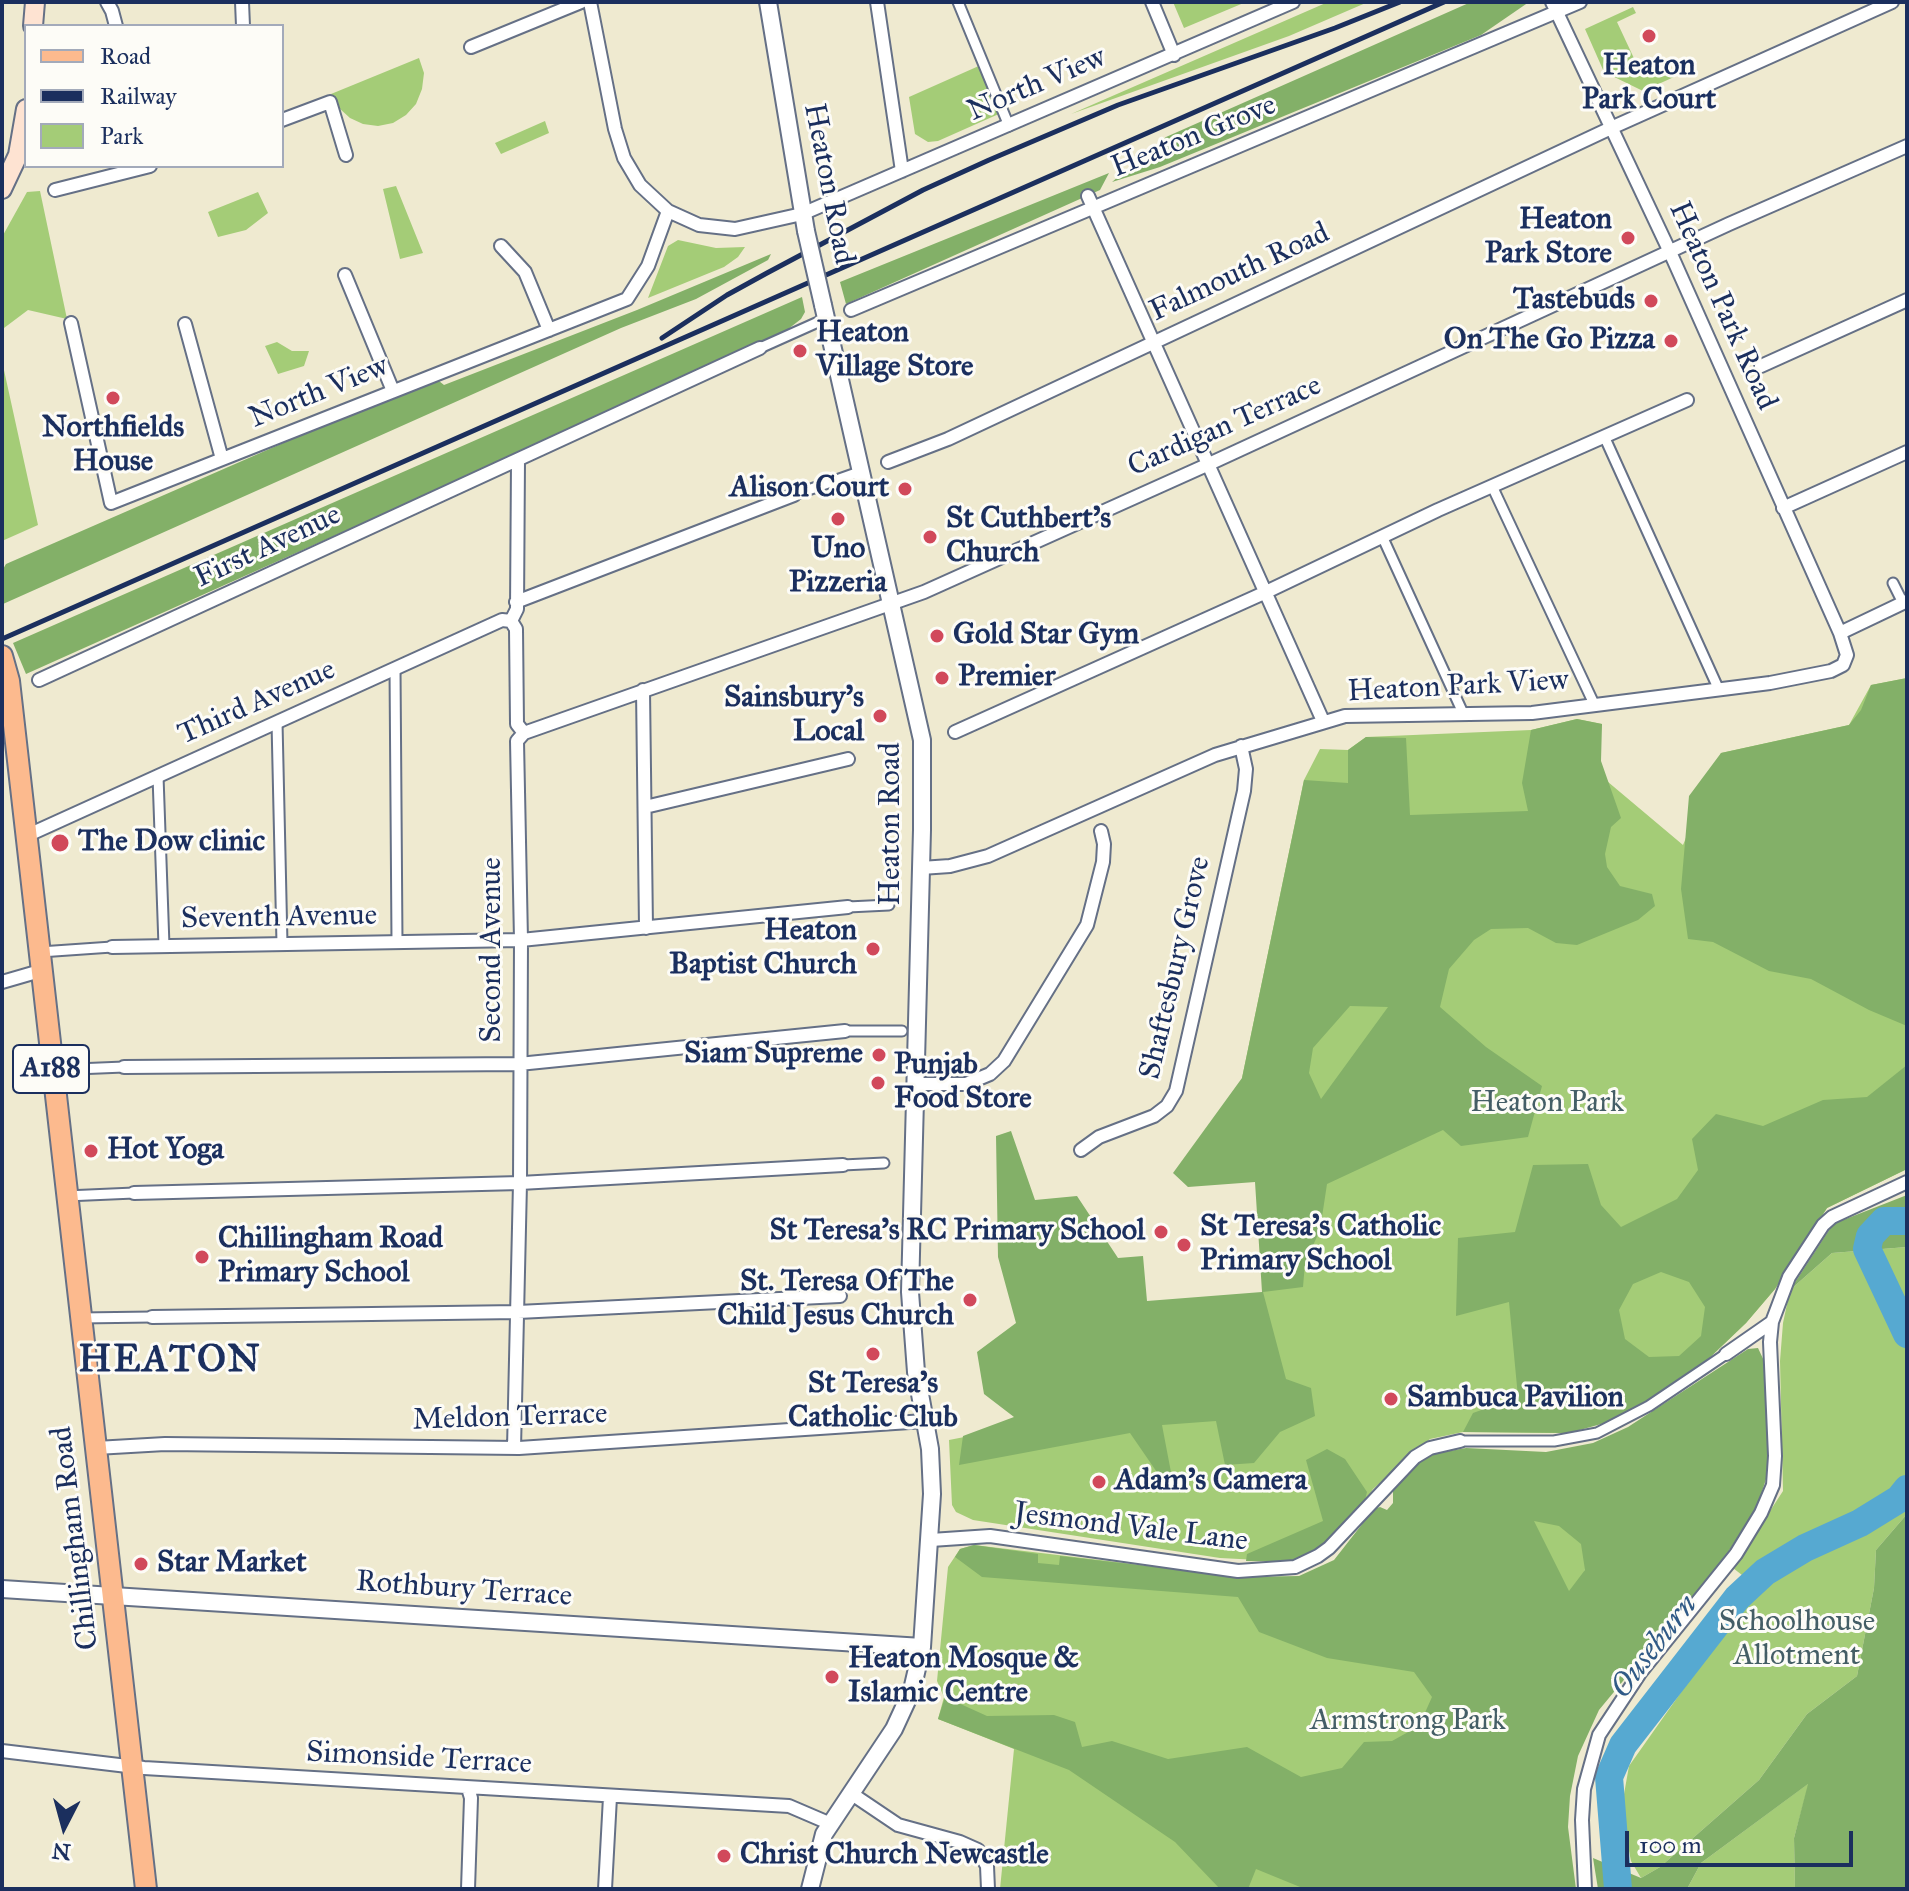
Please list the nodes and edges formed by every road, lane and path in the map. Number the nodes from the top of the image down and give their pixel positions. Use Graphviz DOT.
graph roads {
  1 [pos="35,2"];
  2 [pos="107,2"];
  3 [pos="242,2"];
  4 [pos="581,2"];
  5 [pos="590,2"];
  6 [pos="768,2"];
  7 [pos="877,2"];
  8 [pos="958,2"];
  9 [pos="1152,2"];
  10 [pos="1293,2"];
  11 [pos="1580,2"];
  12 [pos="1892,2"];
  13 [pos="1554,7"];
  14 [pos="33,24"];
  15 [pos="115,24"];
  16 [pos="243,24"];
  17 [pos="471,47"];
  18 [pos="1174,55"];
  19 [pos="284,119"];
  20 [pos="24,120"];
  21 [pos="1009,126"];
  22 [pos="1611,128"];
  23 [pos="1907,146"];
  24 [pos="346,155"];
  25 [pos="142,168"];
  26 [pos="902,171"];
  27 [pos="2,189"];
  28 [pos="55,190"];
  29 [pos="1090,201"];
  30 [pos="668,211"];
  31 [pos="802,214"];
  32 [pos="501,246"];
  33 [pos="1670,252"];
  34 [pos="345,275"];
  35 [pos="1907,300"];
  36 [pos="851,310"];
  37 [pos="825,312"];
  38 [pos="71,323"];
  39 [pos="185,324"];
  40 [pos="549,330"];
  41 [pos="1155,342"];
  42 [pos="760,348"];
  43 [pos="1761,366"];
  44 [pos="393,391"];
  45 [pos="1687,400"];
  46 [pos="1604,436"];
  47 [pos="1907,452"];
  48 [pos="222,459"];
  49 [pos="518,460"];
  50 [pos="888,462"];
  51 [pos="1209,464"];
  52 [pos="863,471"];
  53 [pos="1492,486"];
  54 [pos="794,495"];
  55 [pos="1783,508"];
  56 [pos="1382,536"];
  57 [pos="1893,583"];
  58 [pos="1264,593"];
  59 [pos="516,602"];
  60 [pos="1905,602"];
  61 [pos="891,604"];
  62 [pos="511,621"];
  63 [pos="1840,633"];
  64 [pos="4,660"];
  65 [pos="395,668"];
  66 [pos="39,680"];
  67 [pos="643,690"];
  68 [pos="1719,690"];
  69 [pos="1595,706"];
  70 [pos="1463,713"];
  71 [pos="1323,721"];
  72 [pos="277,722"];
  73 [pos="955,732"];
  74 [pos="524,733"];
  75 [pos="1241,746"];
  76 [pos="848,759"];
  77 [pos="158,776"];
  78 [pos="645,807"];
  79 [pos="1101,831"];
  80 [pos="26,836"];
  81 [pos="921,868"];
  82 [pos="889,905"];
  83 [pos="848,907"];
  84 [pos="646,928"];
  85 [pos="521,940"];
  86 [pos="397,942"];
  87 [pos="282,944"];
  88 [pos="164,946"];
  89 [pos="112,947"];
  90 [pos="39,961"];
  91 [pos="2,982"];
  92 [pos="845,1031"];
  93 [pos="902,1031"];
  94 [pos="519,1064"];
  95 [pos="124,1067"];
  96 [pos="52,1070"];
  97 [pos="915,1084"];
  98 [pos="1081,1150"];
  99 [pos="884,1163"];
  100 [pos="843,1165"];
  101 [pos="1907,1182"];
  102 [pos="520,1183"];
  103 [pos="134,1193"];
  104 [pos="66,1196"];
  105 [pos="840,1296"];
  106 [pos="518,1312"];
  107 [pos="152,1317"];
  108 [pos="80,1318"];
  109 [pos="1772,1322"];
  110 [pos="1726,1354"];
  111 [pos="925,1421"];
  112 [pos="1460,1441"];
  113 [pos="96,1448"];
  114 [pos="514,1448"];
  115 [pos="931,1540"];
  116 [pos="2,1589"];
  117 [pos="113,1595"];
  118 [pos="922,1647"];
  119 [pos="2,1751"];
  120 [pos="132,1765"];
  121 [pos="468,1788"];
  122 [pos="852,1794"];
  123 [pos="610,1797"];
  124 [pos="831,1824"];
  125 [pos="146,1889"];
  126 [pos="468,1889"];
  127 [pos="605,1889"];
  128 [pos="810,1889"];
  129 [pos="988,1889"];
  130 [pos="1585,1889"];
  1 -- 14 [label="main road"];
  2 -- 15 [label="street"];
  3 -- 16 [label="street"];
  4 -- 17 [label="street"];
  5 -- 30 [label="street"];
  6 -- 31 [label="street, Heaton Road"];
  7 -- 26 [label="street"];
  8 -- 21 [label="street"];
  9 -- 18 [label="street"];
  10 -- 18 [label="street, North View"];
  11 -- 13 [label="street, Heaton Grove"];
  12 -- 22 [label="street, Falmouth Road"];
  13 -- 22 [label="street, Heaton Park Road"];
  13 -- 29 [label="street, Heaton Grove"];
  18 -- 21 [label="street, North View"];
  19 -- 24 [label="street"];
  20 -- 27 [label="main road"];
  21 -- 26 [label="street, North View"];
  22 -- 33 [label="street, Heaton Park Road"];
  22 -- 41 [label="street, Falmouth Road"];
  23 -- 33 [label="street, Cardigan Terrace"];
  25 -- 28 [label="street"];
  26 -- 31 [label="street, North View"];
  29 -- 36 [label="street, Heaton Grove"];
  29 -- 41 [label="street"];
  30 -- 31 [label="street, North View"];
  30 -- 40 [label="street, North View"];
  31 -- 37 [label="street, Heaton Road, bridge"];
  32 -- 40 [label="street"];
  33 -- 51 [label="street, Cardigan Terrace"];
  33 -- 55 [label="street, Heaton Park Road"];
  34 -- 44 [label="street"];
  35 -- 43 [label="street"];
  37 -- 42 [label="street"];
  37 -- 52 [label="street, Heaton Road"];
  38 -- 48 [label="street, North View"];
  39 -- 48 [label="street"];
  40 -- 44 [label="street, North View"];
  41 -- 50 [label="street, Falmouth Road"];
  41 -- 51 [label="street"];
  42 -- 49 [label="street, First Avenue"];
  44 -- 48 [label="street, North View"];
  45 -- 46 [label="street"];
  46 -- 53 [label="street"];
  46 -- 68 [label="street"];
  47 -- 55 [label="street"];
  49 -- 59 [label="street, Second Avenue"];
  49 -- 66 [label="street, First Avenue"];
  51 -- 58 [label="street"];
  51 -- 61 [label="street, Cardigan Terrace"];
  52 -- 54 [label="street"];
  52 -- 61 [label="street, Heaton Road"];
  53 -- 56 [label="street"];
  53 -- 69 [label="street"];
  54 -- 59 [label="street"];
  55 -- 63 [label="street, Heaton Park Road"];
  56 -- 58 [label="street"];
  56 -- 70 [label="street"];
  57 -- 60 [label="street"];
  58 -- 71 [label="street"];
  58 -- 73 [label="street"];
  59 -- 62 [label="street, Second Avenue"];
  60 -- 63 [label="street"];
  61 -- 67 [label="street, Cardigan Terrace"];
  61 -- 81 [label="street, Heaton Road"];
  62 -- 65 [label="street, Third Avenue"];
  62 -- 74 [label="street, Second Avenue"];
  63 -- 68 [label="street, Heaton Park View"];
  64 -- 80 [label="main road, Chillingham Road / A188"];
  65 -- 72 [label="street, Third Avenue"];
  65 -- 86 [label="street"];
  67 -- 74 [label="street, Cardigan Terrace"];
  67 -- 78 [label="street"];
  68 -- 69 [label="street, Heaton Park View"];
  69 -- 70 [label="street, Heaton Park View"];
  70 -- 71 [label="street, Heaton Park View"];
  71 -- 75 [label="street, Heaton Park View"];
  72 -- 77 [label="street, Third Avenue"];
  72 -- 87 [label="street"];
  74 -- 85 [label="street, Second Avenue"];
  75 -- 81 [label="street, Heaton Park View"];
  75 -- 98 [label="street, Shaftesbury Grove"];
  76 -- 78 [label="street"];
  77 -- 80 [label="street, Third Avenue"];
  77 -- 88 [label="street"];
  78 -- 84 [label="street"];
  79 -- 97 [label="street"];
  80 -- 90 [label="main road, Chillingham Road / A188"];
  81 -- 97 [label="street, Heaton Road"];
  82 -- 83 [label="street"];
  83 -- 84 [label="street, Seventh Avenue"];
  84 -- 85 [label="street, Seventh Avenue"];
  85 -- 86 [label="street, Seventh Avenue"];
  85 -- 94 [label="street, Second Avenue"];
  86 -- 87 [label="street, Seventh Avenue"];
  87 -- 88 [label="street, Seventh Avenue"];
  88 -- 89 [label="street, Seventh Avenue"];
  89 -- 90 [label="street, Seventh Avenue"];
  90 -- 91 [label="street"];
  90 -- 96 [label="main road, Chillingham Road / A188"];
  92 -- 93 [label="street"];
  92 -- 94 [label="street"];
  94 -- 95 [label="street"];
  94 -- 102 [label="street, Second Avenue"];
  95 -- 96 [label="street"];
  96 -- 104 [label="main road, Chillingham Road / A188"];
  97 -- 111 [label="street, Heaton Road"];
  99 -- 100 [label="street"];
  100 -- 102 [label="street"];
  101 -- 109 [label="street"];
  102 -- 103 [label="street"];
  102 -- 106 [label="street, Second Avenue"];
  103 -- 104 [label="street"];
  104 -- 108 [label="main road, Chillingham Road / A188"];
  105 -- 106 [label="street"];
  106 -- 107 [label="street"];
  106 -- 114 [label="street, Second Avenue"];
  107 -- 108 [label="street"];
  108 -- 113 [label="main road, Chillingham Road / A188"];
  109 -- 110 [label="street, Jesmond Vale Lane"];
  109 -- 130 [label="street"];
  110 -- 112 [label="street, Jesmond Vale Lane"];
  111 -- 114 [label="street, Meldon Terrace"];
  111 -- 115 [label="street, Heaton Road"];
  112 -- 115 [label="street, Jesmond Vale Lane"];
  113 -- 114 [label="street, Meldon Terrace"];
  113 -- 117 [label="main road, Chillingham Road / A188"];
  115 -- 118 [label="street, Heaton Road"];
  116 -- 117 [label="street, Rothbury Terrace"];
  117 -- 118 [label="street, Rothbury Terrace"];
  117 -- 120 [label="main road, Chillingham Road / A188"];
  118 -- 122 [label="street, Heaton Road"];
  119 -- 120 [label="street, Simonside Terrace"];
  120 -- 121 [label="street, Simonside Terrace"];
  120 -- 125 [label="main road, Chillingham Road / A188"];
  121 -- 123 [label="street, Simonside Terrace"];
  121 -- 126 [label="street"];
  122 -- 124 [label="street, Heaton Road"];
  122 -- 129 [label="street"];
  123 -- 124 [label="street, Simonside Terrace"];
  123 -- 127 [label="street"];
  124 -- 128 [label="street"];
}
